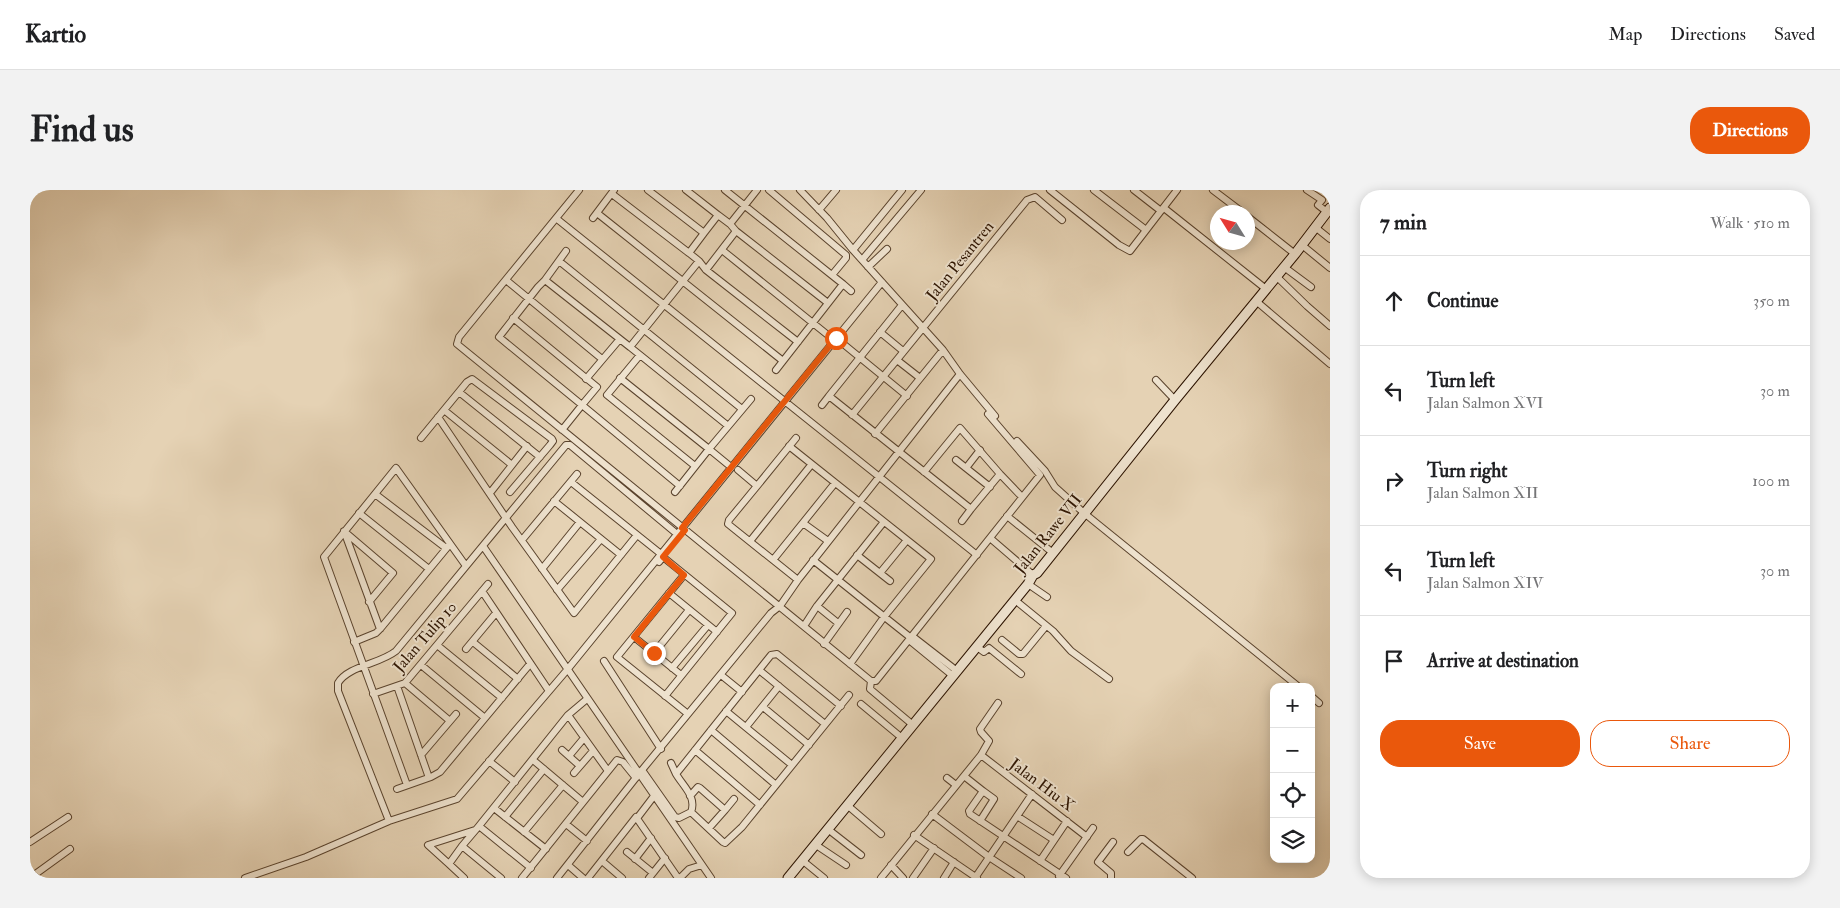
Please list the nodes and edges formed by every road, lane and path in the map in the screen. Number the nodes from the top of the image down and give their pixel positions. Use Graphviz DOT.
graph roads {
  1 [pos="579,190"];
  2 [pos="648,190"];
  3 [pos="686,190"];
  4 [pos="725,190"];
  5 [pos="757,190"];
  6 [pos="769,190"];
  7 [pos="800,190"];
  8 [pos="836,190"];
  9 [pos="902,190"];
  10 [pos="921,190"];
  11 [pos="1050,190"];
  12 [pos="1094,190"];
  13 [pos="1134,190"];
  14 [pos="1213,190"];
  15 [pos="1307,190"];
  16 [pos="1174,191"];
  17 [pos="613,192"];
  18 [pos="744,205"];
  19 [pos="1233,205"];
  20 [pos="1163,209"];
  21 [pos="820,210"];
  22 [pos="1328,212"];
  23 [pos="718,215"];
  24 [pos="557,219"];
  25 [pos="1062,220"];
  26 [pos="1255,223"];
  27 [pos="730,224"];
  28 [pos="1315,227"];
  29 [pos="1146,230"];
  30 [pos="736,231"];
  31 [pos="704,233"];
  32 [pos="1330,239"];
  33 [pos="1302,245"];
  34 [pos="886,249"];
  35 [pos="722,250"];
  36 [pos="854,250"];
  37 [pos="566,251"];
  38 [pos="689,253"];
  39 [pos="1295,254"];
  40 [pos="862,260"];
  41 [pos="699,261"];
  42 [pos="559,262"];
  43 [pos="868,266"];
  44 [pos="1284,267"];
  45 [pos="1330,268"];
  46 [pos="706,270"];
  47 [pos="832,275"];
  48 [pos="1276,276"];
  49 [pos="506,280"];
  50 [pos="545,280"];
  51 [pos="683,280"];
  52 [pos="882,282"];
  53 [pos="843,284"];
  54 [pos="1311,288"];
  55 [pos="1266,290"];
  56 [pos="851,291"];
  57 [pos="529,298"];
  58 [pos="1256,301"];
  59 [pos="828,303"];
  60 [pos="664,304"];
  61 [pos="902,305"];
  62 [pos="513,318"];
  63 [pos="814,323"];
  64 [pos="1330,326"];
  65 [pos="923,328"];
  66 [pos="645,329"];
  67 [pos="880,332"];
  68 [pos="835,339"];
  69 [pos="619,340"];
  70 [pos="798,342"];
  71 [pos="630,347"];
  72 [pos="943,350"];
  73 [pos="903,351"];
  74 [pos="640,355"];
  75 [pos="860,358"];
  76 [pos="602,359"];
  77 [pos="783,360"];
  78 [pos="897,360"];
  79 [pos="1330,364"];
  80 [pos="776,370"];
  81 [pos="960,374"];
  82 [pos="883,377"];
  83 [pos="586,378"];
  84 [pos="620,378"];
  85 [pos="920,378"];
  86 [pos="1156,380"];
  87 [pos="597,387"];
  88 [pos="459,392"];
  89 [pos="607,395"];
  90 [pos="829,396"];
  91 [pos="907,396"];
  92 [pos="751,399"];
  93 [pos="1175,400"];
  94 [pos="784,401"];
  95 [pos="582,405"];
  96 [pos="822,405"];
  97 [pos="742,409"];
  98 [pos="444,410"];
  99 [pos="988,414"];
  100 [pos="852,415"];
  101 [pos="438,417"];
  102 [pos="727,426"];
  103 [pos="562,430"];
  104 [pos="875,434"];
  105 [pos="421,438"];
  106 [pos="796,438"];
  107 [pos="527,446"];
  108 [pos="789,446"];
  109 [pos="709,449"];
  110 [pos="980,450"];
  111 [pos="898,452"];
  112 [pos="540,457"];
  113 [pos="956,460"];
  114 [pos="512,465"];
  115 [pos="811,465"];
  116 [pos="696,466"];
  117 [pos="966,468"];
  118 [pos="734,469"];
  119 [pos="924,472"];
  120 [pos="577,474"];
  121 [pos="1000,474"];
  122 [pos="879,477"];
  123 [pos="570,482"];
  124 [pos="835,483"];
  125 [pos="680,486"];
  126 [pos="757,486"];
  127 [pos="990,487"];
  128 [pos="510,492"];
  129 [pos="674,492"];
  130 [pos="490,493"];
  131 [pos="375,494"];
  132 [pos="1022,497"];
  133 [pos="554,502"];
  134 [pos="859,502"];
  135 [pos="971,510"];
  136 [pos="359,513"];
  137 [pos="1084,513"];
  138 [pos="1007,516"];
  139 [pos="507,517"];
  140 [pos="962,521"];
  141 [pos="580,522"];
  142 [pos="803,523"];
  143 [pos="883,523"];
  144 [pos="683,529"];
  145 [pos="344,532"];
  146 [pos="676,534"];
  147 [pos="637,535"];
  148 [pos="990,538"];
  149 [pos="601,539"];
  150 [pos="522,540"];
  151 [pos="750,540"];
  152 [pos="907,540"];
  153 [pos="828,541"];
  154 [pos="448,546"];
  155 [pos="482,546"];
  156 [pos="1053,553"];
  157 [pos="621,555"];
  158 [pos="662,555"];
  159 [pos="857,555"];
  160 [pos="977,555"];
  161 [pos="773,560"];
  162 [pos="813,560"];
  163 [pos="466,566"];
  164 [pos="429,569"];
  165 [pos="542,569"];
  166 [pos="880,573"];
  167 [pos="1033,574"];
  168 [pos="684,575"];
  169 [pos="798,580"];
  170 [pos="838,580"];
  171 [pos="890,581"];
  172 [pos="488,584"];
  173 [pos="1028,584"];
  174 [pos="557,590"];
  175 [pos="482,591"];
  176 [pos="669,593"];
  177 [pos="1047,598"];
  178 [pos="1015,600"];
  179 [pos="369,602"];
  180 [pos="780,606"];
  181 [pos="817,606"];
  182 [pos="689,610"];
  183 [pos="496,612"];
  184 [pos="847,612"];
  185 [pos="884,617"];
  186 [pos="838,623"];
  187 [pos="708,625"];
  188 [pos="804,626"];
  189 [pos="1046,626"];
  190 [pos="380,629"];
  191 [pos="717,632"];
  192 [pos="634,637"];
  193 [pos="911,638"];
  194 [pos="1002,640"];
  195 [pos="354,642"];
  196 [pos="473,642"];
  197 [pos="824,644"];
  198 [pos="437,645"];
  199 [pos="977,647"];
  200 [pos="466,649"];
  201 [pos="654,653"];
  202 [pos="604,661"];
  203 [pos="530,664"];
  204 [pos="850,664"];
  205 [pos="421,665"];
  206 [pos="363,667"];
  207 [pos="672,668"];
  208 [pos="567,670"];
  209 [pos="759,670"];
  210 [pos="955,673"];
  211 [pos="1021,674"];
  212 [pos="681,675"];
  213 [pos="721,675"];
  214 [pos="518,679"];
  215 [pos="1109,679"];
  216 [pos="871,681"];
  217 [pos="404,683"];
  218 [pos="1294,683"];
  219 [pos="397,686"];
  220 [pos="779,686"];
  221 [pos="549,691"];
  222 [pos="742,692"];
  223 [pos="373,694"];
  224 [pos="849,695"];
  225 [pos="665,696"];
  226 [pos="502,698"];
  227 [pos="586,698"];
  228 [pos="1315,700"];
  229 [pos="998,703"];
  230 [pos="1319,703"];
  231 [pos="861,704"];
  232 [pos="840,706"];
  233 [pos="763,707"];
  234 [pos="726,711"];
  235 [pos="456,714"];
  236 [pos="688,714"];
  237 [pos="568,715"];
  238 [pos="485,718"];
  239 [pos="450,721"];
  240 [pos="825,724"];
  241 [pos="913,725"];
  242 [pos="746,727"];
  243 [pos="711,730"];
  244 [pos="584,738"];
  245 [pos="902,738"];
  246 [pos="809,744"];
  247 [pos="660,749"];
  248 [pos="562,750"];
  249 [pos="695,750"];
  250 [pos="593,751"];
  251 [pos="421,755"];
  252 [pos="569,756"];
  253 [pos="981,756"];
  254 [pos="489,760"];
  255 [pos="533,760"];
  256 [pos="671,763"];
  257 [pos="792,765"];
  258 [pos="580,766"];
  259 [pos="544,768"];
  260 [pos="608,771"];
  261 [pos="574,773"];
  262 [pos="639,774"];
  263 [pos="676,774"];
  264 [pos="964,776"];
  265 [pos="431,777"];
  266 [pos="947,778"];
  267 [pos="515,782"];
  268 [pos="407,785"];
  269 [pos="563,785"];
  270 [pos="776,785"];
  271 [pos="956,785"];
  272 [pos="396,789"];
  273 [pos="983,791"];
  274 [pos="1032,794"];
  275 [pos="654,796"];
  276 [pos="690,796"];
  277 [pos="734,799"];
  278 [pos="583,802"];
  279 [pos="760,805"];
  280 [pos="847,805"];
  281 [pos="494,808"];
  282 [pos="725,810"];
  283 [pos="691,812"];
  284 [pos="932,814"];
  285 [pos="1017,816"];
  286 [pos="68,817"];
  287 [pos="505,817"];
  288 [pos="638,817"];
  289 [pos="389,821"];
  290 [pos="980,821"];
  291 [pos="1067,821"];
  292 [pos="566,824"];
  293 [pos="477,828"];
  294 [pos="709,828"];
  295 [pos="1093,828"];
  296 [pos="829,830"];
  297 [pos="524,832"];
  298 [pos="881,834"];
  299 [pos="914,835"];
  300 [pos="1003,837"];
  301 [pos="1087,837"];
  302 [pos="651,838"];
  303 [pos="1054,840"];
  304 [pos="587,841"];
  305 [pos="30,842"];
  306 [pos="1112,842"];
  307 [pos="816,845"];
  308 [pos="462,846"];
  309 [pos="934,848"];
  310 [pos="70,849"];
  311 [pos="546,849"];
  312 [pos="627,852"];
  313 [pos="1128,852"];
  314 [pos="860,855"];
  315 [pos="989,857"];
  316 [pos="665,858"];
  317 [pos="635,859"];
  318 [pos="602,861"];
  319 [pos="803,861"];
  320 [pos="1040,861"];
  321 [pos="954,862"];
  322 [pos="450,864"];
  323 [pos="568,865"];
  324 [pos="702,865"];
  325 [pos="846,865"];
  326 [pos="891,865"];
  327 [pos="531,868"];
  328 [pos="651,875"];
  329 [pos="1061,877"];
  330 [pos="30,878"];
  331 [pos="245,878"];
  332 [pos="464,878"];
  333 [pos="502,878"];
  334 [pos="522,878"];
  335 [pos="557,878"];
  336 [pos="583,878"];
  337 [pos="588,878"];
  338 [pos="622,878"];
  339 [pos="679,878"];
  340 [pos="711,878"];
  341 [pos="788,878"];
  342 [pos="824,878"];
  343 [pos="881,878"];
  344 [pos="903,878"];
  345 [pos="913,878"];
  346 [pos="944,878"];
  347 [pos="976,878"];
  348 [pos="1021,878"];
  349 [pos="1111,878"];
  350 [pos="1192,878"];
  1 -- 24 [label="street"];
  2 -- 31 [label="street"];
  3 -- 23 [label="street"];
  4 -- 18 [label="street"];
  5 -- 18 [label="street"];
  6 -- 47 [label="street"];
  7 -- 21 [label="street"];
  8 -- 21 [label="street"];
  9 -- 36 [label="street"];
  10 -- 40 [label="street"];
  11 -- 29 [label="street"];
  12 -- 29 [label="street"];
  13 -- 20 [label="street"];
  14 -- 19 [label="street"];
  15 -- 22 [label="street"];
  16 -- 20 [label="street"];
  17 -- 38 [label="street"];
  17 -- 51 [label="street"];
  18 -- 27 [label="street"];
  18 -- 47 [label="street"];
  20 -- 29 [label="street"];
  20 -- 55 [label="street"];
  21 -- 36 [label="street"];
  22 -- 28 [label="main road, Jalan Rawe VII"];
  23 -- 27 [label="street"];
  23 -- 31 [label="street"];
  24 -- 49 [label="street"];
  24 -- 60 [label="street"];
  25 -- 65 [label="street, Jalan Pesantren"];
  26 -- 39 [label="street"];
  27 -- 30 [label="street"];
  28 -- 32 [label="street"];
  28 -- 33 [label="main road, Jalan Rawe VII"];
  30 -- 35 [label="street"];
  30 -- 59 [label="street"];
  31 -- 38 [label="street"];
  33 -- 39 [label="main road, Jalan Rawe VII"];
  33 -- 45 [label="street"];
  34 -- 43 [label="street"];
  35 -- 46 [label="street"];
  35 -- 63 [label="street"];
  36 -- 40 [label="street"];
  37 -- 42 [label="street"];
  38 -- 41 [label="street"];
  39 -- 44 [label="main road, Jalan Rawe VII"];
  40 -- 43 [label="street"];
  41 -- 46 [label="street"];
  41 -- 51 [label="street"];
  42 -- 50 [label="street"];
  42 -- 66 [label="street"];
  43 -- 52 [label="street"];
  44 -- 48 [label="main road, Jalan Rawe VII"];
  44 -- 54 [label="street"];
  46 -- 70 [label="street"];
  47 -- 53 [label="street"];
  48 -- 55 [label="main road, Jalan Rawe VII"];
  48 -- 64 [label="street"];
  49 -- 57 [label="street"];
  49 -- 103 [label="street"];
  50 -- 57 [label="street"];
  50 -- 69 [label="street"];
  51 -- 60 [label="street"];
  51 -- 77 [label="street"];
  52 -- 61 [label="street"];
  52 -- 68 [label="street"];
  53 -- 56 [label="street"];
  53 -- 59 [label="street"];
  55 -- 58 [label="main road, Jalan Rawe VII"];
  57 -- 62 [label="street"];
  57 -- 76 [label="street"];
  58 -- 79 [label="street"];
  58 -- 93 [label="main road, Jalan Rawe VII"];
  59 -- 63 [label="street"];
  60 -- 66 [label="street"];
  60 -- 94 [label="street"];
  61 -- 65 [label="street"];
  61 -- 67 [label="street"];
  62 -- 83 [label="street"];
  62 -- 95 [label="street"];
  63 -- 68 [label="street"];
  63 -- 70 [label="street"];
  65 -- 72 [label="street"];
  65 -- 73 [label="street"];
  66 -- 71 [label="street"];
  66 -- 97 [label="street"];
  67 -- 73 [label="street"];
  67 -- 75 [label="street"];
  68 -- 75 [label="street"];
  68 -- 94 [label="street"];
  69 -- 71 [label="street"];
  69 -- 76 [label="street"];
  70 -- 77 [label="street"];
  71 -- 74 [label="street"];
  72 -- 81 [label="street"];
  72 -- 85 [label="street"];
  73 -- 78 [label="street"];
  74 -- 84 [label="street"];
  74 -- 102 [label="street"];
  75 -- 82 [label="street"];
  75 -- 90 [label="street"];
  76 -- 83 [label="street"];
  77 -- 80 [label="street"];
  78 -- 82 [label="street"];
  78 -- 85 [label="street"];
  81 -- 111 [label="street"];
  81 -- 137 [label="street"];
  82 -- 91 [label="street"];
  82 -- 100 [label="street"];
  83 -- 87 [label="street"];
  84 -- 89 [label="street"];
  84 -- 109 [label="street"];
  85 -- 91 [label="street"];
  86 -- 93 [label="street"];
  87 -- 89 [label="street"];
  87 -- 95 [label="street"];
  88 -- 98 [label="street"];
  88 -- 107 [label="street"];
  88 -- 112 [label="street"];
  89 -- 116 [label="street"];
  90 -- 96 [label="street"];
  90 -- 100 [label="street"];
  91 -- 104 [label="street"];
  92 -- 97 [label="street"];
  93 -- 137 [label="main road, Jalan Rawe VII"];
  94 -- 118 [label="street"];
  94 -- 122 [label="street"];
  95 -- 103 [label="street"];
  95 -- 125 [label="street"];
  97 -- 102 [label="street"];
  98 -- 101 [label="street"];
  98 -- 114 [label="street"];
  99 -- 132 [label="street"];
  100 -- 104 [label="street"];
  101 -- 105 [label="street"];
  101 -- 130 [label="street"];
  102 -- 109 [label="street"];
  103 -- 144 [label="street"];
  104 -- 111 [label="street"];
  106 -- 108 [label="street"];
  107 -- 112 [label="street"];
  107 -- 114 [label="street"];
  108 -- 115 [label="street"];
  108 -- 126 [label="street"];
  109 -- 116 [label="street"];
  109 -- 118 [label="street"];
  110 -- 117 [label="street"];
  110 -- 119 [label="street"];
  110 -- 121 [label="street"];
  111 -- 119 [label="street"];
  111 -- 122 [label="street"];
  112 -- 128 [label="street"];
  113 -- 117 [label="street"];
  114 -- 130 [label="street"];
  115 -- 124 [label="street"];
  115 -- 151 [label="street"];
  116 -- 125 [label="street"];
  117 -- 127 [label="street"];
  118 -- 126 [label="street"];
  118 -- 144 [label="street"];
  119 -- 135 [label="street"];
  120 -- 123 [label="street"];
  121 -- 127 [label="street"];
  121 -- 132 [label="street"];
  122 -- 134 [label="street"];
  122 -- 160 [label="street"];
  123 -- 133 [label="street"];
  123 -- 147 [label="street"];
  124 -- 134 [label="street"];
  124 -- 142 [label="street"];
  125 -- 129 [label="street"];
  126 -- 151 [label="street"];
  127 -- 135 [label="street"];
  130 -- 139 [label="street"];
  131 -- 136 [label="street"];
  131 -- 154 [label="street"];
  131 -- 154 [label="street"];
  132 -- 138 [label="street"];
  133 -- 141 [label="street"];
  133 -- 150 [label="street"];
  134 -- 143 [label="street"];
  134 -- 153 [label="street"];
  135 -- 140 [label="street"];
  136 -- 145 [label="street"];
  136 -- 164 [label="street"];
  137 -- 156 [label="main road, Jalan Rawe VII"];
  137 -- 218 [label="street"];
  138 -- 148 [label="street"];
  138 -- 156 [label="street"];
  139 -- 146 [label="street"];
  139 -- 150 [label="street"];
  139 -- 155 [label="street"];
  141 -- 149 [label="street"];
  141 -- 165 [label="street"];
  142 -- 153 [label="street"];
  142 -- 161 [label="street"];
  143 -- 152 [label="street"];
  143 -- 159 [label="street"];
  144 -- 146 [label="street"];
  144 -- 158 [label="street"];
  144 -- 180 [label="street"];
  145 -- 179 [label="street"];
  145 -- 179 [label="street"];
  145 -- 195 [label="street"];
  146 -- 158 [label="street"];
  147 -- 157 [label="street"];
  147 -- 158 [label="street"];
  148 -- 160 [label="street"];
  148 -- 167 [label="street"];
  149 -- 157 [label="street"];
  149 -- 174 [label="street"];
  150 -- 165 [label="street"];
  151 -- 161 [label="street"];
  152 -- 166 [label="street"];
  152 -- 185 [label="street"];
  153 -- 162 [label="street"];
  154 -- 163 [label="street"];
  154 -- 164 [label="street"];
  155 -- 163 [label="street"];
  155 -- 208 [label="street"];
  156 -- 167 [label="main road, Jalan Rawe VII"];
  157 -- 174 [label="street"];
  158 -- 168 [label="street"];
  158 -- 208 [label="street"];
  159 -- 166 [label="street"];
  159 -- 170 [label="street"];
  160 -- 193 [label="street"];
  161 -- 169 [label="street"];
  162 -- 169 [label="street"];
  162 -- 170 [label="street"];
  163 -- 206 [label="street"];
  164 -- 190 [label="street"];
  165 -- 174 [label="street"];
  166 -- 171 [label="street"];
  167 -- 173 [label="main road, Jalan Rawe VII"];
  168 -- 176 [label="street"];
  168 -- 191 [label="street"];
  169 -- 180 [label="street"];
  170 -- 181 [label="street"];
  170 -- 185 [label="street"];
  172 -- 175 [label="street, Jalan Tulip 10"];
  173 -- 177 [label="street"];
  173 -- 178 [label="main road, Jalan Rawe VII"];
  175 -- 183 [label="street"];
  175 -- 198 [label="street, Jalan Tulip 10"];
  176 -- 182 [label="street"];
  176 -- 192 [label="street"];
  178 -- 189 [label="street"];
  178 -- 199 [label="main road, Jalan Rawe VII"];
  179 -- 190 [label="street"];
  180 -- 188 [label="street"];
  180 -- 213 [label="street"];
  181 -- 186 [label="street"];
  181 -- 188 [label="street"];
  182 -- 187 [label="street"];
  182 -- 201 [label="street"];
  183 -- 196 [label="street"];
  183 -- 203 [label="street"];
  184 -- 186 [label="street"];
  185 -- 193 [label="street"];
  185 -- 204 [label="street"];
  186 -- 197 [label="street"];
  187 -- 191 [label="street"];
  187 -- 207 [label="street"];
  188 -- 197 [label="street"];
  189 -- 194 [label="street"];
  189 -- 215 [label="street"];
  190 -- 195 [label="street"];
  191 -- 212 [label="street"];
  192 -- 201 [label="street"];
  192 -- 225 [label="street"];
  193 -- 210 [label="street"];
  193 -- 216 [label="street"];
  195 -- 206 [label="street"];
  196 -- 200 [label="street"];
  196 -- 214 [label="street"];
  197 -- 204 [label="street"];
  198 -- 205 [label="street, Jalan Tulip 10"];
  198 -- 226 [label="street"];
  199 -- 210 [label="main road, Jalan Rawe VII"];
  199 -- 211 [label="street"];
  201 -- 207 [label="street"];
  202 -- 247 [label="street"];
  203 -- 214 [label="street"];
  203 -- 221 [label="street"];
  204 -- 216 [label="street"];
  205 -- 217 [label="street, Jalan Tulip 10"];
  205 -- 238 [label="street"];
  206 -- 223 [label="street"];
  206 -- 289 [label="street"];
  207 -- 212 [label="street"];
  208 -- 221 [label="street"];
  208 -- 227 [label="street"];
  209 -- 220 [label="street"];
  209 -- 222 [label="street"];
  209 -- 232 [label="street"];
  210 -- 241 [label="main road, Jalan Rawe VII"];
  212 -- 225 [label="street"];
  213 -- 222 [label="street"];
  213 -- 236 [label="street"];
  214 -- 226 [label="street"];
  216 -- 241 [label="street"];
  217 -- 219 [label="street, Jalan Tulip 10"];
  217 -- 239 [label="street"];
  219 -- 223 [label="street, Jalan Tulip 10"];
  219 -- 251 [label="street"];
  220 -- 233 [label="street"];
  220 -- 240 [label="street"];
  221 -- 254 [label="street"];
  222 -- 234 [label="street"];
  223 -- 268 [label="street"];
  224 -- 232 [label="street"];
  225 -- 236 [label="street"];
  226 -- 238 [label="street"];
  227 -- 237 [label="street"];
  227 -- 262 [label="street"];
  228 -- 230 [label="street"];
  229 -- 253 [label="street"];
  231 -- 245 [label="street"];
  232 -- 240 [label="street"];
  233 -- 242 [label="street"];
  233 -- 246 [label="street"];
  234 -- 242 [label="street"];
  234 -- 243 [label="street"];
  235 -- 239 [label="street"];
  236 -- 247 [label="street"];
  237 -- 244 [label="street"];
  237 -- 255 [label="street"];
  238 -- 265 [label="street"];
  239 -- 251 [label="street"];
  240 -- 246 [label="street"];
  241 -- 245 [label="main road, Jalan Rawe VII"];
  242 -- 257 [label="street"];
  243 -- 249 [label="street"];
  243 -- 270 [label="street"];
  244 -- 250 [label="street"];
  244 -- 252 [label="street"];
  245 -- 280 [label="main road, Jalan Rawe VII"];
  246 -- 257 [label="street"];
  247 -- 262 [label="street"];
  248 -- 252 [label="street"];
  249 -- 263 [label="street"];
  249 -- 279 [label="street"];
  250 -- 258 [label="street"];
  250 -- 260 [label="street"];
  251 -- 265 [label="street"];
  252 -- 258 [label="street"];
  253 -- 264 [label="street"];
  253 -- 274 [label="street, Jalan Hiu X"];
  254 -- 267 [label="street"];
  254 -- 289 [label="street"];
  255 -- 259 [label="street"];
  255 -- 267 [label="street"];
  256 -- 263 [label="street"];
  257 -- 270 [label="street"];
  258 -- 261 [label="street"];
  259 -- 269 [label="street"];
  259 -- 287 [label="street"];
  260 -- 262 [label="street"];
  260 -- 278 [label="street"];
  262 -- 275 [label="street"];
  262 -- 283 [label="street"];
  262 -- 304 [label="street"];
  263 -- 276 [label="street"];
  264 -- 271 [label="street"];
  264 -- 273 [label="street"];
  265 -- 268 [label="street"];
  266 -- 271 [label="street"];
  267 -- 281 [label="street"];
  268 -- 272 [label="street"];
  269 -- 278 [label="street"];
  269 -- 297 [label="street"];
  270 -- 279 [label="street"];
  271 -- 284 [label="street"];
  273 -- 290 [label="street"];
  273 -- 290 [label="street"];
  274 -- 285 [label="street"];
  274 -- 291 [label="street, Jalan Hiu X"];
  275 -- 288 [label="street"];
  275 -- 324 [label="street"];
  276 -- 282 [label="street"];
  276 -- 283 [label="street"];
  277 -- 282 [label="street"];
  278 -- 292 [label="street"];
  279 -- 294 [label="street"];
  280 -- 296 [label="main road, Jalan Rawe VII"];
  280 -- 298 [label="street"];
  281 -- 287 [label="street"];
  281 -- 293 [label="street"];
  282 -- 294 [label="street"];
  283 -- 294 [label="street"];
  284 -- 299 [label="street"];
  284 -- 315 [label="street"];
  285 -- 300 [label="street"];
  285 -- 303 [label="street"];
  286 -- 305 [label="street"];
  287 -- 297 [label="street"];
  288 -- 302 [label="street"];
  288 -- 318 [label="street"];
  289 -- 331 [label="street"];
  290 -- 300 [label="street"];
  291 -- 301 [label="street, Jalan Hiu X"];
  291 -- 303 [label="street"];
  292 -- 304 [label="street"];
  292 -- 311 [label="street"];
  293 -- 308 [label="street"];
  293 -- 322 [label="street"];
  293 -- 327 [label="street"];
  295 -- 301 [label="street"];
  296 -- 307 [label="main road, Jalan Rawe VII"];
  296 -- 314 [label="street"];
  297 -- 311 [label="street"];
  299 -- 309 [label="street"];
  299 -- 326 [label="street"];
  300 -- 315 [label="street"];
  300 -- 320 [label="street"];
  301 -- 329 [label="street"];
  302 -- 316 [label="street"];
  302 -- 317 [label="street"];
  303 -- 320 [label="street"];
  304 -- 323 [label="street"];
  306 -- 349 [label="street"];
  307 -- 319 [label="main road, Jalan Rawe VII"];
  307 -- 325 [label="street"];
  308 -- 322 [label="street"];
  308 -- 333 [label="street"];
  309 -- 321 [label="street"];
  309 -- 345 [label="street"];
  310 -- 330 [label="street"];
  311 -- 327 [label="street"];
  312 -- 317 [label="street"];
  313 -- 350 [label="street"];
  315 -- 347 [label="street"];
  315 -- 348 [label="street"];
  316 -- 328 [label="street"];
  316 -- 339 [label="street"];
  317 -- 328 [label="street"];
  318 -- 337 [label="street"];
  318 -- 338 [label="street"];
  319 -- 341 [label="main road, Jalan Rawe VII"];
  319 -- 342 [label="street"];
  320 -- 329 [label="street"];
  321 -- 346 [label="street"];
  321 -- 347 [label="street"];
  322 -- 332 [label="street"];
  323 -- 335 [label="street"];
  323 -- 336 [label="street"];
  324 -- 339 [label="street"];
  324 -- 340 [label="street"];
  326 -- 343 [label="street"];
  326 -- 344 [label="street"];
  327 -- 334 [label="street"];
}
